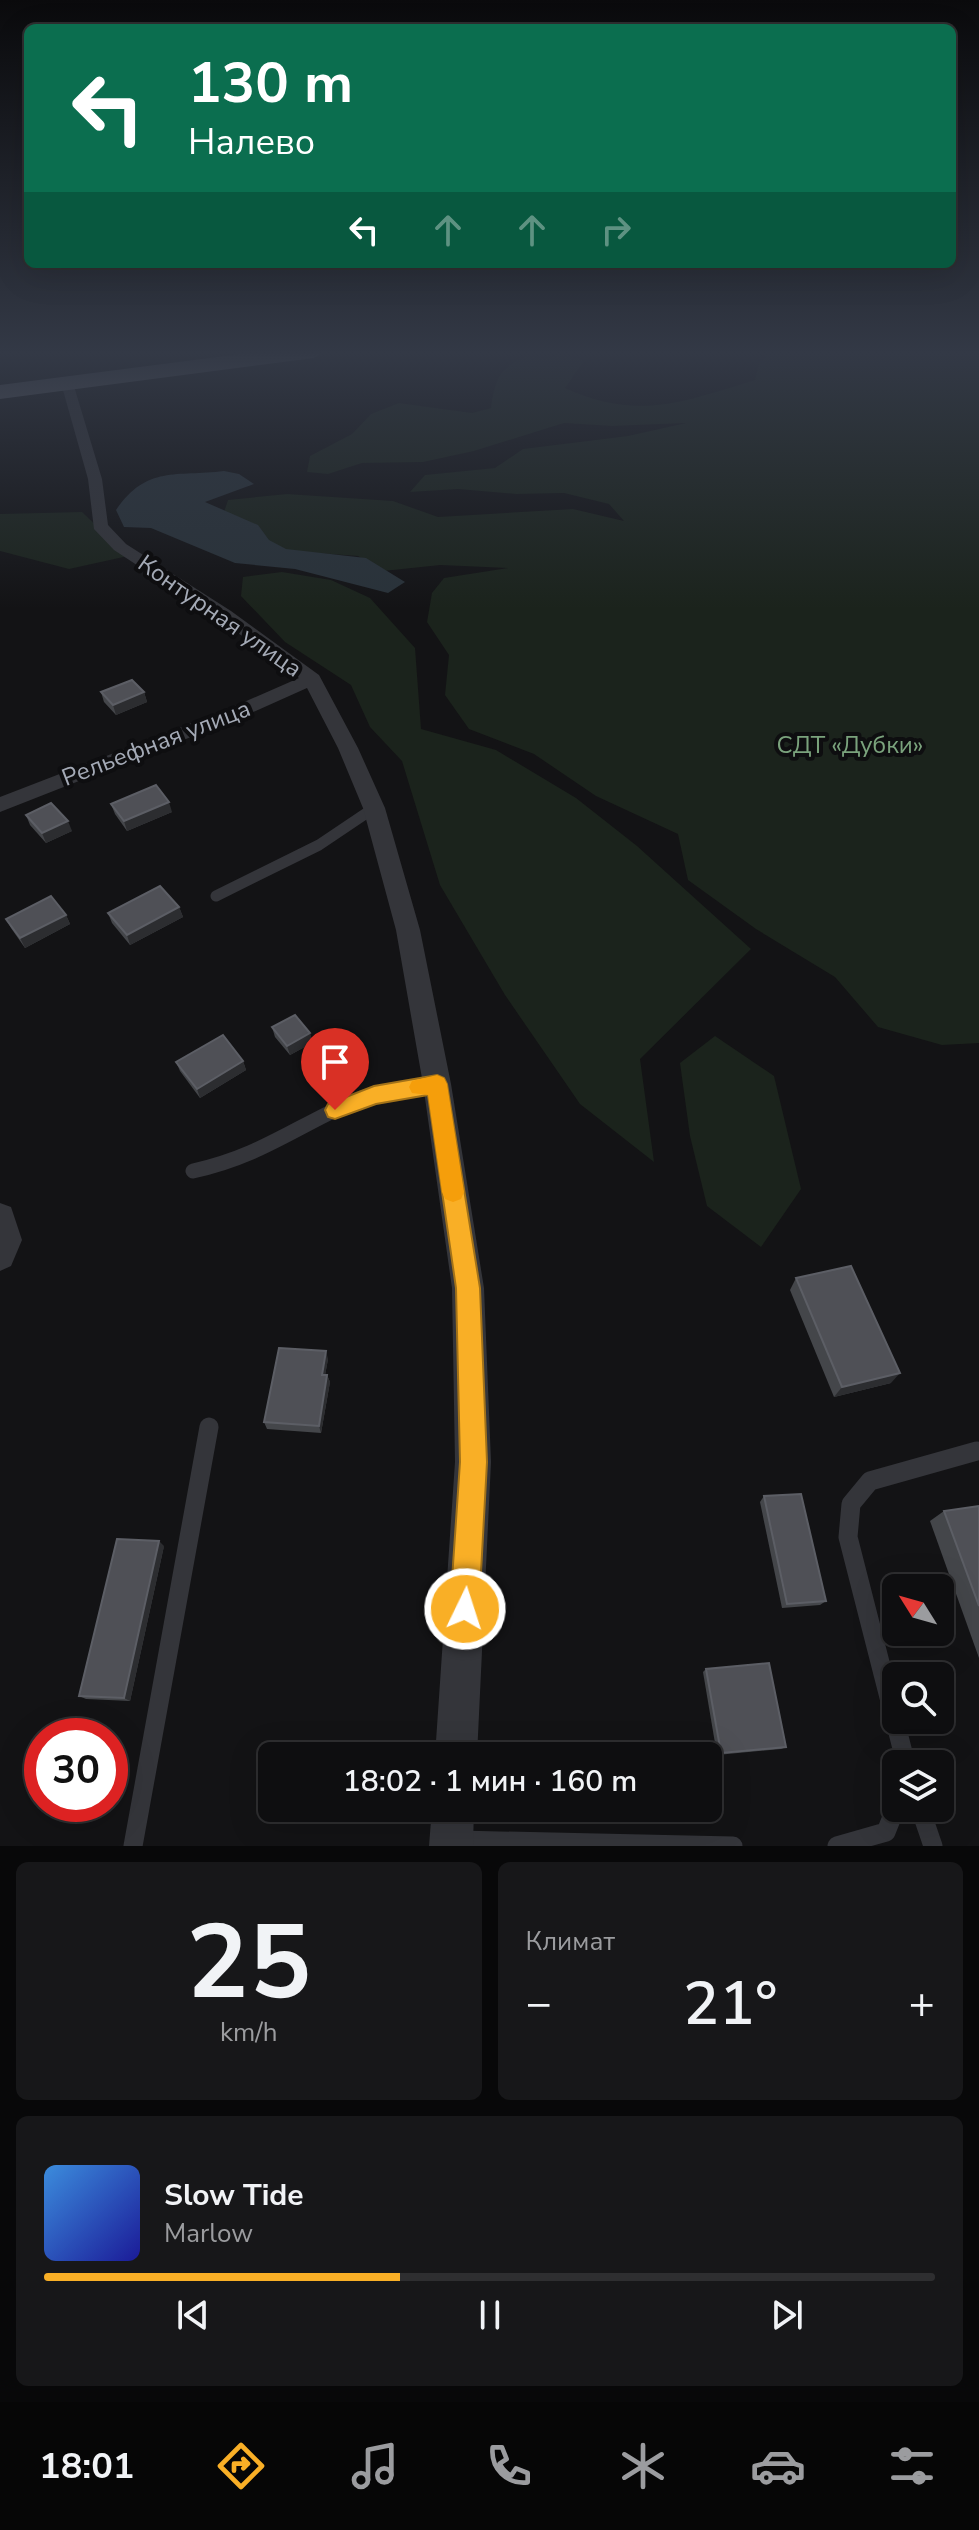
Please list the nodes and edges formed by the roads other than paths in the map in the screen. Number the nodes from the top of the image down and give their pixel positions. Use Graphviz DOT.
graph roads {
  1 [pos="83,437"];
  2 [pos="312,679"];
  3 [pos="0,805"];
  4 [pos="374,808"];
  5 [pos="216,896"];
  6 [pos="437,1084"];
  7 [pos="193,1171"];
  8 [pos="0,1217"];
  9 [pos="0,1256"];
  10 [pos="209,1427"];
  11 [pos="977,1451"];
  12 [pos="457,1742"];
  13 [pos="902,1750"];
  14 [pos="890,1822"];
  15 [pos="925,1822"];
  16 [pos="451,1831"];
  17 [pos="133,1846"];
  18 [pos="733,1846"];
  19 [pos="837,1846"];
  20 [pos="933,1846"];
  1 -- 2 [label="street, Контурная улица"];
  2 -- 3 [label="street, Рельефная улица"];
  2 -- 4 [label="street, Контурная улица"];
  4 -- 5 [label="lane"];
  4 -- 6 [label="street, Контурная улица"];
  6 -- 7 [label="lane"];
  6 -- 12 [label="street, Контурная улица"];
  8 -- 9 [label="street"];
  10 -- 17 [label="lane"];
  11 -- 13 [label="lane"];
  14 -- 19 [label="lane"];
  15 -- 20 [label="lane"];
  16 -- 18 [label="lane"];
}
